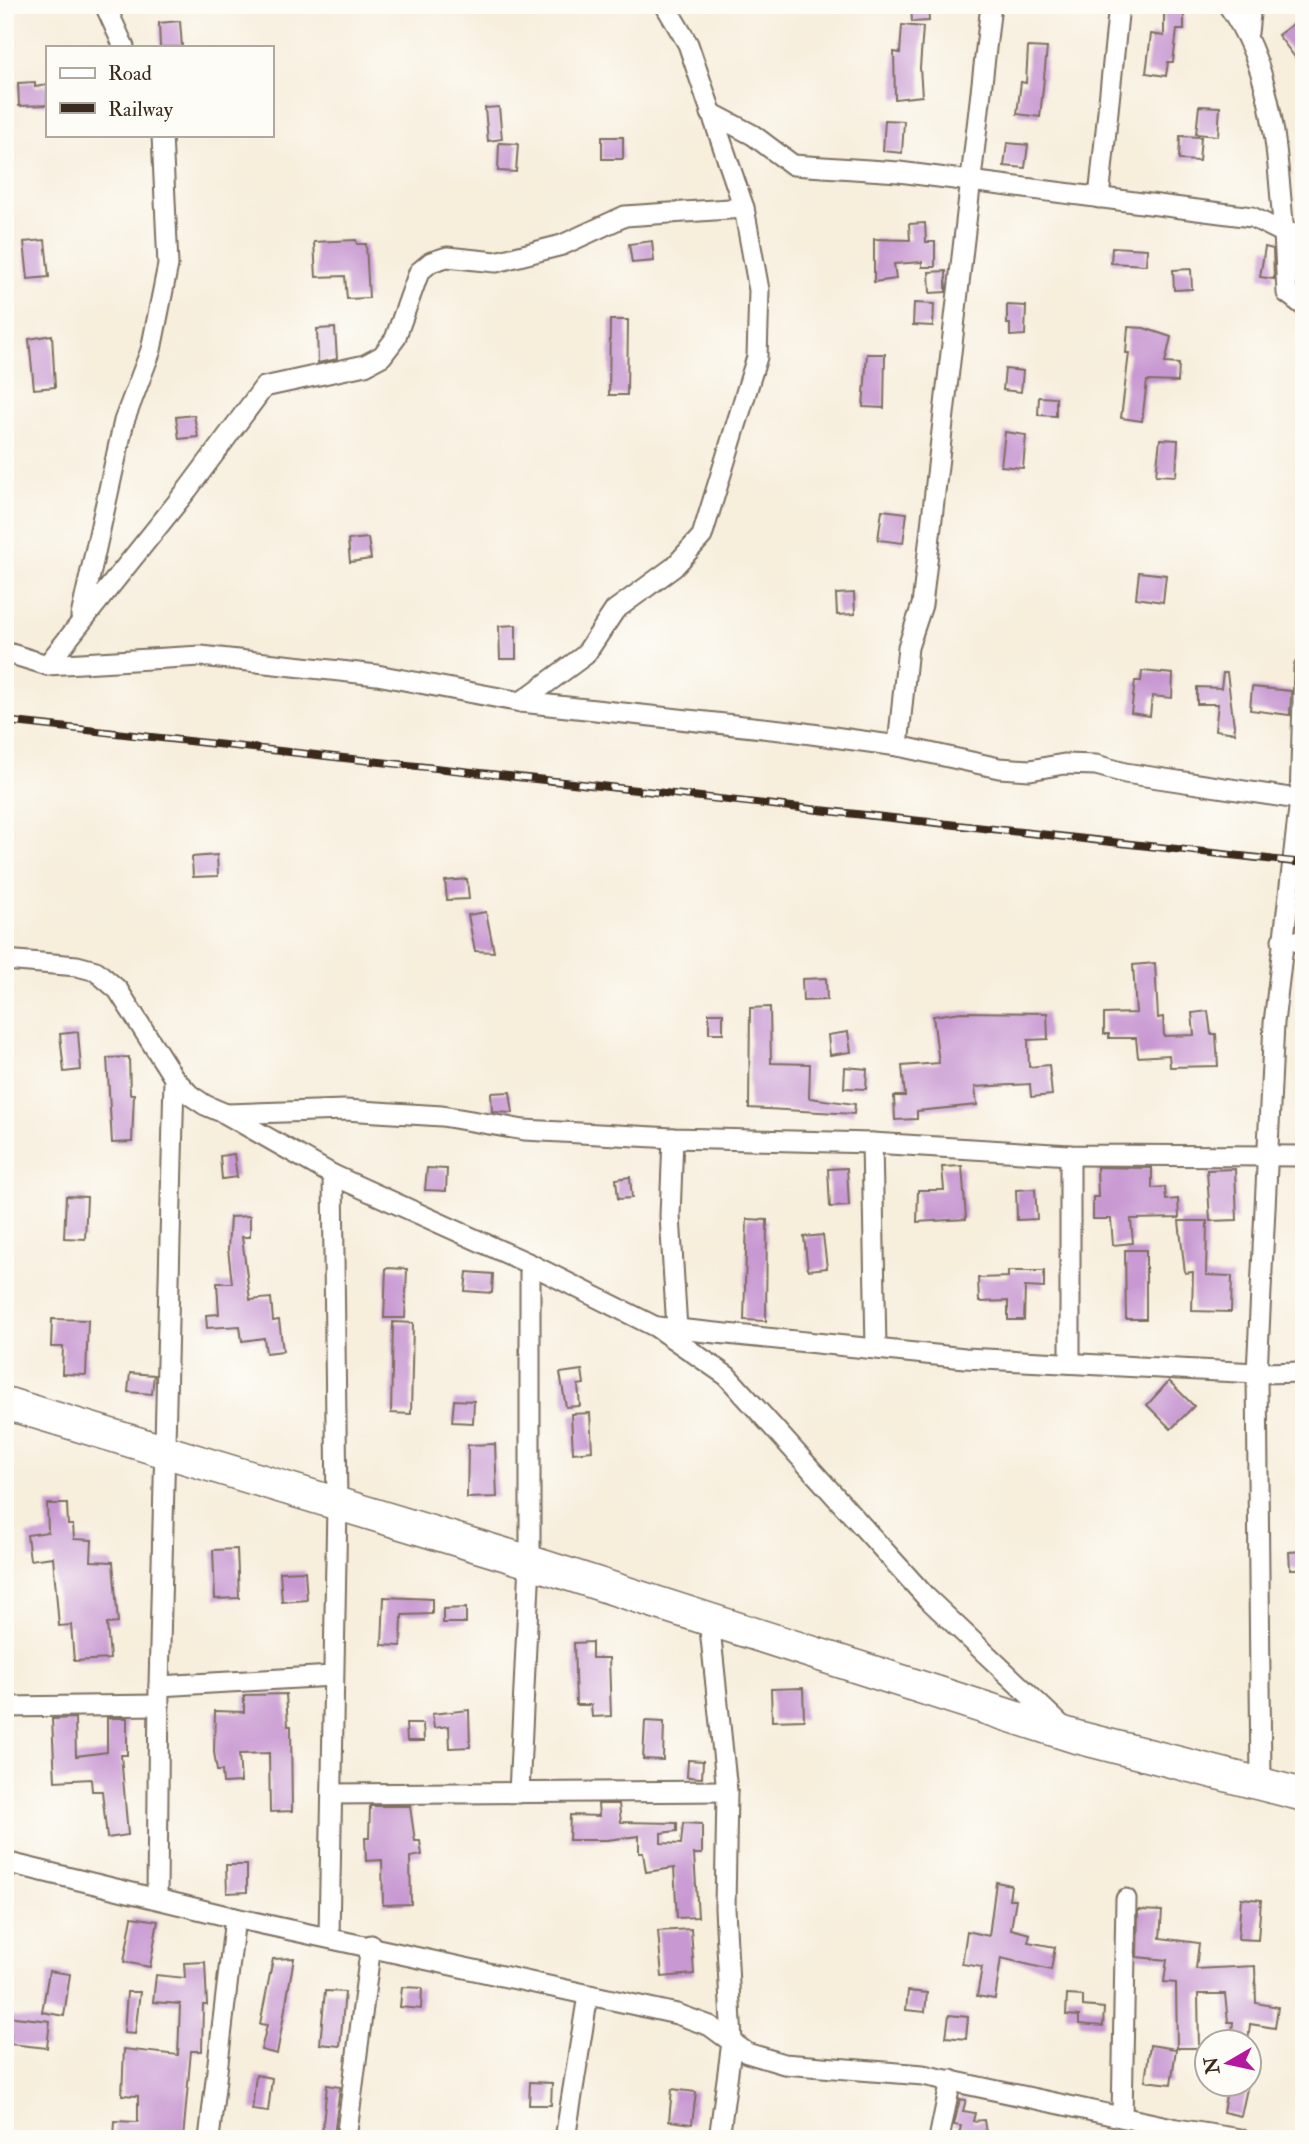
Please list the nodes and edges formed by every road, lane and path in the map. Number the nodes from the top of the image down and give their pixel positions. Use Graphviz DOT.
graph roads {
  1 [pos="105,5"];
  2 [pos="665,5"];
  3 [pos="991,5"];
  4 [pos="1119,5"];
  5 [pos="1228,5"];
  6 [pos="1251,5"];
  7 [pos="1248,33"];
  8 [pos="124,46"];
  9 [pos="711,113"];
  10 [pos="162,136"];
  11 [pos="971,183"];
  12 [pos="1099,198"];
  13 [pos="744,208"];
  14 [pos="1294,234"];
  15 [pos="1304,306"];
  16 [pos="80,620"];
  17 [pos="5,652"];
  18 [pos="47,665"];
  19 [pos="1304,668"];
  20 [pos="521,702"];
  21 [pos="898,746"];
  22 [pos="1302,800"];
  23 [pos="1282,940"];
  24 [pos="1304,942"];
  25 [pos="5,960"];
  26 [pos="174,1078"];
  27 [pos="226,1114"];
  28 [pos="673,1138"];
  29 [pos="872,1143"];
  30 [pos="1070,1155"];
  31 [pos="1266,1155"];
  32 [pos="1304,1156"];
  33 [pos="332,1175"];
  34 [pos="530,1264"];
  35 [pos="656,1327"];
  36 [pos="677,1329"];
  37 [pos="876,1348"];
  38 [pos="1070,1363"];
  39 [pos="1304,1372"];
  40 [pos="1257,1373"];
  41 [pos="5,1403"];
  42 [pos="164,1451"];
  43 [pos="337,1505"];
  44 [pos="530,1562"];
  45 [pos="709,1619"];
  46 [pos="333,1676"];
  47 [pos="159,1696"];
  48 [pos="5,1707"];
  49 [pos="1073,1736"];
  50 [pos="1261,1782"];
  51 [pos="727,1791"];
  52 [pos="519,1793"];
  53 [pos="332,1794"];
  54 [pos="1304,1795"];
  55 [pos="5,1862"];
  56 [pos="157,1897"];
  57 [pos="1126,1899"];
  58 [pos="235,1918"];
  59 [pos="329,1936"];
  60 [pos="371,1945"];
  61 [pos="588,1995"];
  62 [pos="732,2042"];
  63 [pos="951,2080"];
  64 [pos="1122,2117"];
  65 [pos="1175,2134"];
  66 [pos="209,2139"];
  67 [pos="346,2139"];
  68 [pos="565,2139"];
  69 [pos="719,2139"];
  70 [pos="939,2139"];
  71 [pos="1240,2139"];
  1 -- 8 [label="street"];
  2 -- 9 [label="street"];
  3 -- 11 [label="street"];
  4 -- 12 [label="street"];
  5 -- 7 [label="street"];
  6 -- 7 [label="street"];
  7 -- 14 [label="street"];
  9 -- 11 [label="street"];
  9 -- 13 [label="street"];
  10 -- 16 [label="street"];
  11 -- 12 [label="street"];
  11 -- 21 [label="street"];
  12 -- 14 [label="street"];
  13 -- 16 [label="street"];
  13 -- 20 [label="street"];
  14 -- 15 [label="street"];
  16 -- 18 [label="street"];
  17 -- 18 [label="street"];
  18 -- 20 [label="street"];
  19 -- 22 [label="street"];
  20 -- 21 [label="street"];
  21 -- 22 [label="street"];
  22 -- 23 [label="street"];
  23 -- 24 [label="street"];
  23 -- 31 [label="street"];
  25 -- 26 [label="street"];
  26 -- 27 [label="street"];
  26 -- 42 [label="street"];
  27 -- 28 [label="street"];
  27 -- 33 [label="street"];
  28 -- 29 [label="street"];
  28 -- 36 [label="street"];
  29 -- 30 [label="street"];
  29 -- 37 [label="street"];
  30 -- 31 [label="street"];
  30 -- 38 [label="street"];
  31 -- 32 [label="street"];
  31 -- 40 [label="street"];
  33 -- 34 [label="street"];
  33 -- 43 [label="street"];
  34 -- 35 [label="street"];
  34 -- 44 [label="street"];
  35 -- 36 [label="street"];
  35 -- 49 [label="street"];
  36 -- 37 [label="street"];
  37 -- 38 [label="street"];
  38 -- 40 [label="street"];
  39 -- 40 [label="street"];
  40 -- 50 [label="street"];
  41 -- 42 [label="main road"];
  42 -- 43 [label="main road"];
  42 -- 47 [label="street"];
  43 -- 44 [label="main road"];
  43 -- 46 [label="street"];
  44 -- 45 [label="main road"];
  44 -- 52 [label="street"];
  45 -- 49 [label="main road"];
  45 -- 51 [label="street"];
  46 -- 47 [label="street"];
  46 -- 53 [label="street"];
  47 -- 48 [label="street"];
  47 -- 56 [label="street"];
  49 -- 50 [label="main road"];
  50 -- 54 [label="main road"];
  51 -- 52 [label="street"];
  51 -- 62 [label="street"];
  52 -- 53 [label="street"];
  53 -- 59 [label="street"];
  55 -- 56 [label="street"];
  56 -- 58 [label="street"];
  57 -- 64 [label="street"];
  58 -- 59 [label="street"];
  58 -- 66 [label="street"];
  59 -- 60 [label="street"];
  60 -- 61 [label="street"];
  60 -- 67 [label="street"];
  61 -- 62 [label="street"];
  61 -- 68 [label="street"];
  62 -- 63 [label="street"];
  62 -- 69 [label="street"];
  63 -- 64 [label="street"];
  63 -- 70 [label="street"];
  64 -- 65 [label="street"];
  65 -- 71 [label="street"];
}
